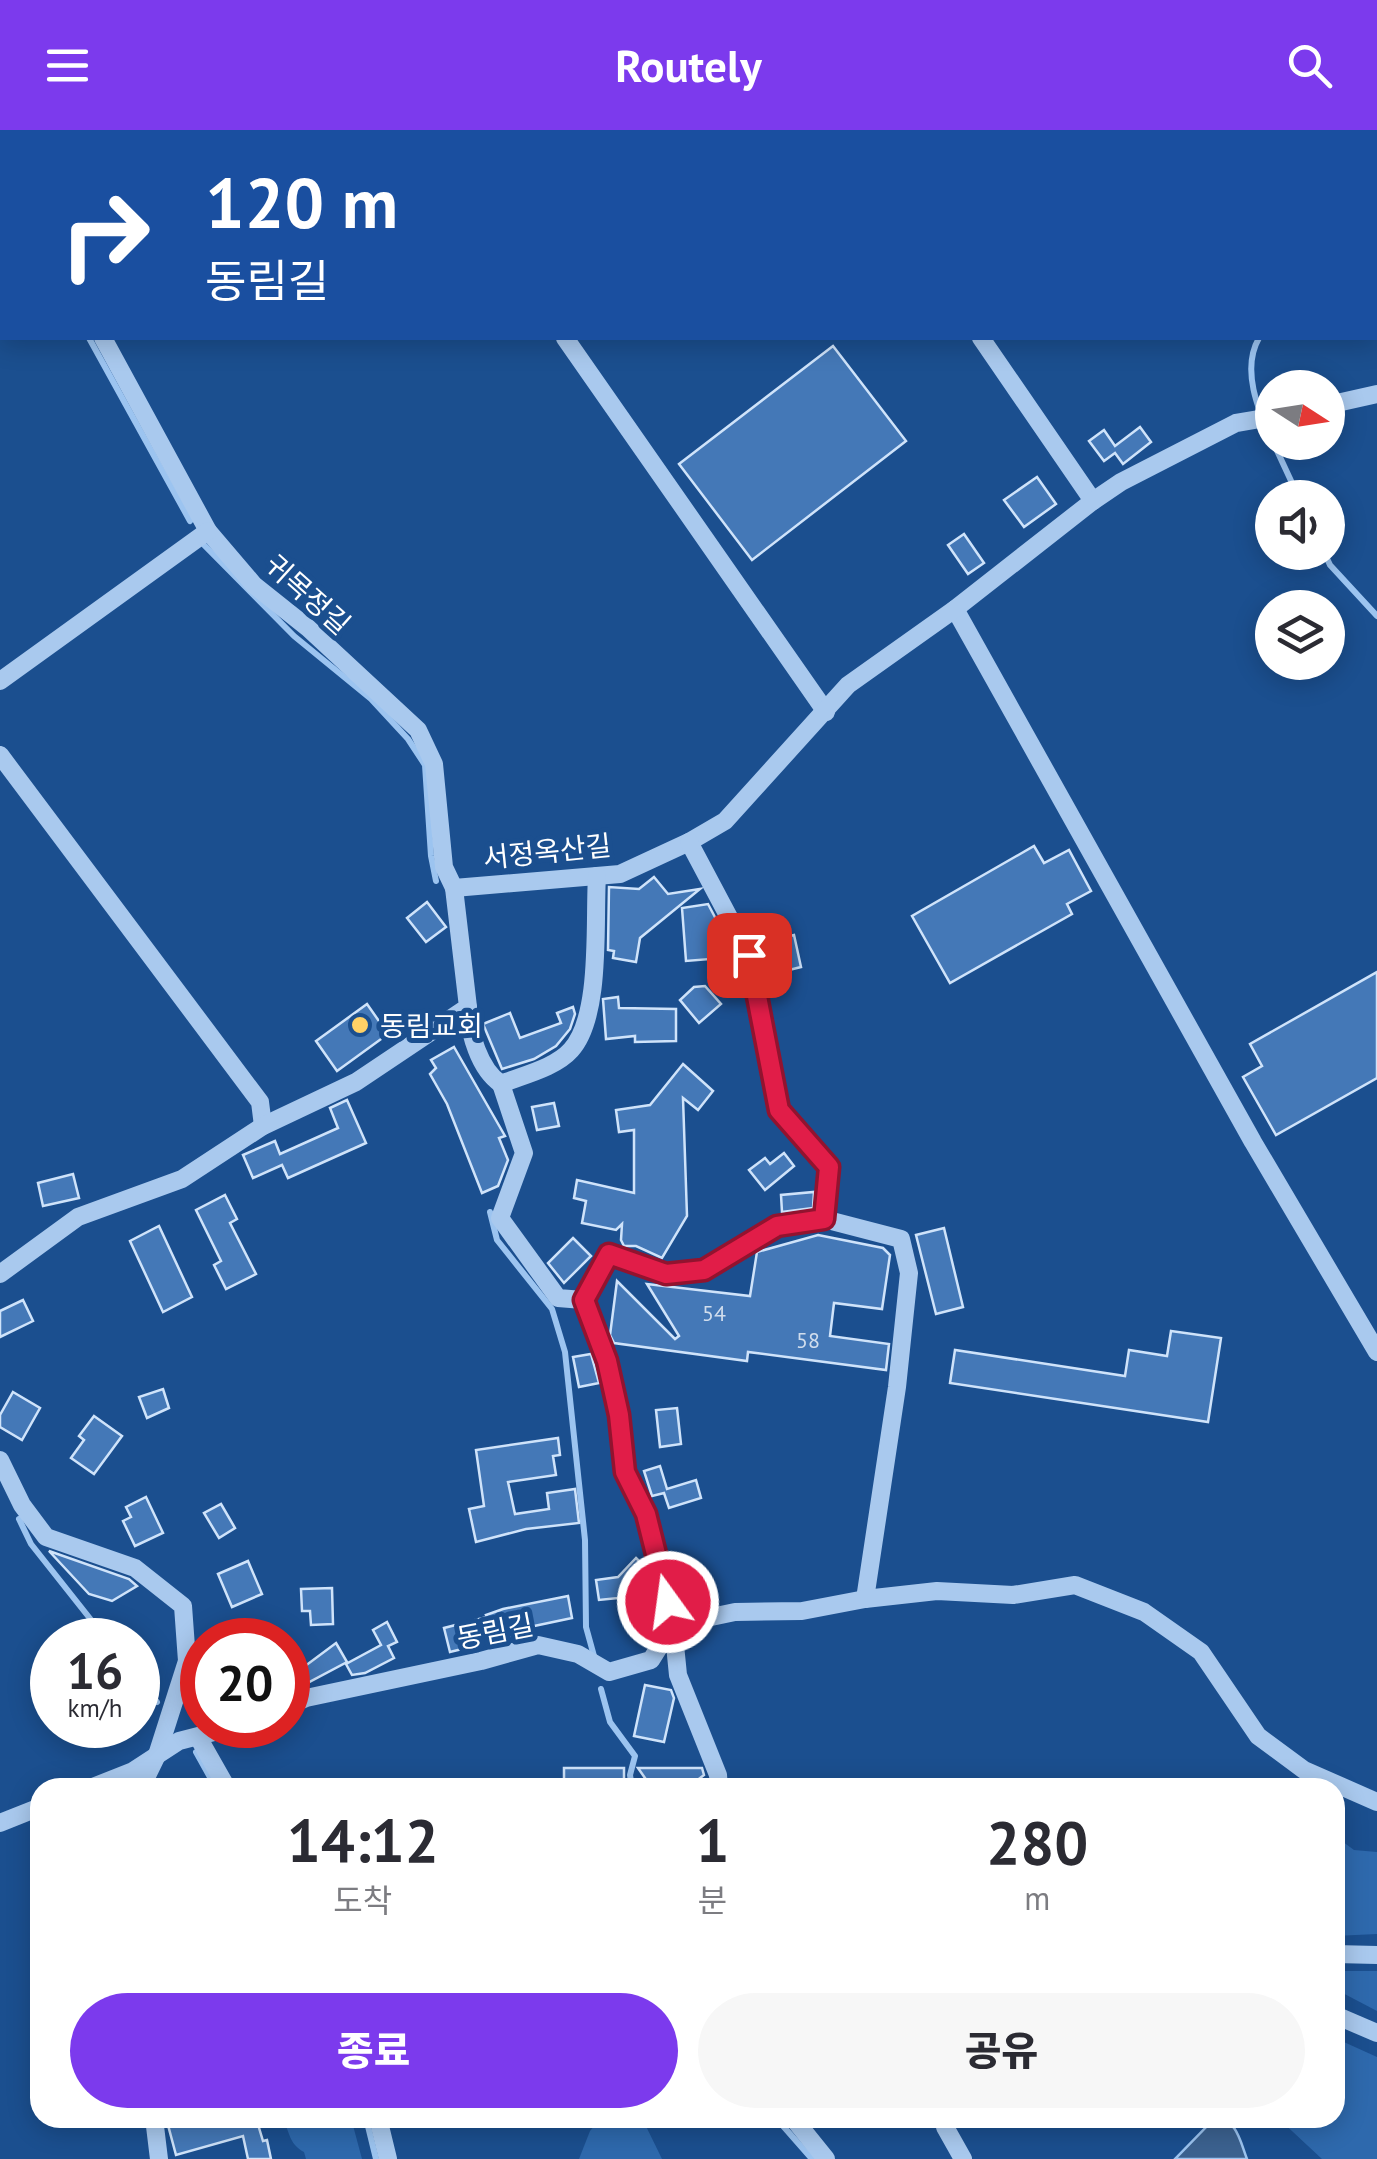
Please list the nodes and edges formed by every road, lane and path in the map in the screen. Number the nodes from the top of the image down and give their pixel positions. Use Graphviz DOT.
graph roads {
  1 [pos="104,340"];
  2 [pos="566,340"];
  3 [pos="982,340"];
  4 [pos="1377,394"];
  5 [pos="1345,401"];
  6 [pos="1255,419"];
  7 [pos="1093,501"];
  8 [pos="208,531"];
  9 [pos="955,609"];
  10 [pos="0,681"];
  11 [pos="826,712"];
  12 [pos="0,755"];
  13 [pos="689,842"];
  14 [pos="596,876"];
  15 [pos="454,888"];
  16 [pos="468,1008"];
  17 [pos="501,1084"];
  18 [pos="263,1126"];
  19 [pos="824,1219"];
  20 [pos="0,1274"];
  21 [pos="584,1300"];
  22 [pos="1377,1352"];
  23 [pos="0,1460"];
  24 [pos="865,1599"];
  25 [pos="674,1625"];
  26 [pos="310,1697"];
  27 [pos="180,1740"];
  28 [pos="204,1748"];
  29 [pos="156,1756"];
  30 [pos="114,1778"];
  31 [pos="145,1778"];
  32 [pos="221,1778"];
  33 [pos="718,1778"];
  34 [pos="1322,1778"];
  35 [pos="1345,1788"];
  36 [pos="1377,1802"];
  37 [pos="30,1811"];
  38 [pos="0,1822"];
  39 [pos="1345,1954"];
  40 [pos="1377,1954"];
  41 [pos="1345,2019"];
  42 [pos="1377,2033"];
  43 [pos="155,2128"];
  44 [pos="380,2128"];
  45 [pos="801,2128"];
  46 [pos="946,2128"];
  47 [pos="159,2159"];
  48 [pos="388,2159"];
  49 [pos="826,2159"];
  50 [pos="964,2159"];
  1 -- 8 [label="lane, 귀목정길"];
  2 -- 11 [label="lane"];
  3 -- 7 [label="lane"];
  4 -- 5 [label="lane"];
  6 -- 7 [label="lane, 서정옥산길"];
  7 -- 9 [label="lane, 서정옥산길"];
  8 -- 10 [label="lane"];
  8 -- 15 [label="lane, 귀목정길"];
  9 -- 11 [label="lane, 서정옥산길"];
  9 -- 22 [label="lane"];
  11 -- 13 [label="lane, 서정옥산길"];
  12 -- 18 [label="lane"];
  13 -- 14 [label="lane, 서정옥산길"];
  13 -- 19 [label="lane"];
  14 -- 15 [label="lane, 서정옥산길"];
  14 -- 17 [label="lane"];
  15 -- 16 [label="lane, 서정옥산길"];
  16 -- 17 [label="lane, 서정옥산길"];
  16 -- 18 [label="lane"];
  17 -- 21 [label="lane, 서정옥산길"];
  18 -- 20 [label="lane"];
  19 -- 21 [label="lane"];
  19 -- 24 [label="lane"];
  21 -- 25 [label="lane"];
  23 -- 29 [label="lane"];
  24 -- 25 [label="lane"];
  24 -- 34 [label="lane"];
  25 -- 26 [label="lane, 동림길"];
  25 -- 33 [label="lane"];
  27 -- 29 [label="lane"];
  28 -- 32 [label="lane"];
  29 -- 30 [label="lane"];
  29 -- 31 [label="lane"];
  35 -- 36 [label="lane"];
  37 -- 38 [label="lane"];
  39 -- 40 [label="lane"];
  41 -- 42 [label="lane"];
  43 -- 47 [label="lane"];
  44 -- 48 [label="lane"];
  45 -- 49 [label="lane"];
  46 -- 50 [label="lane"];
}
